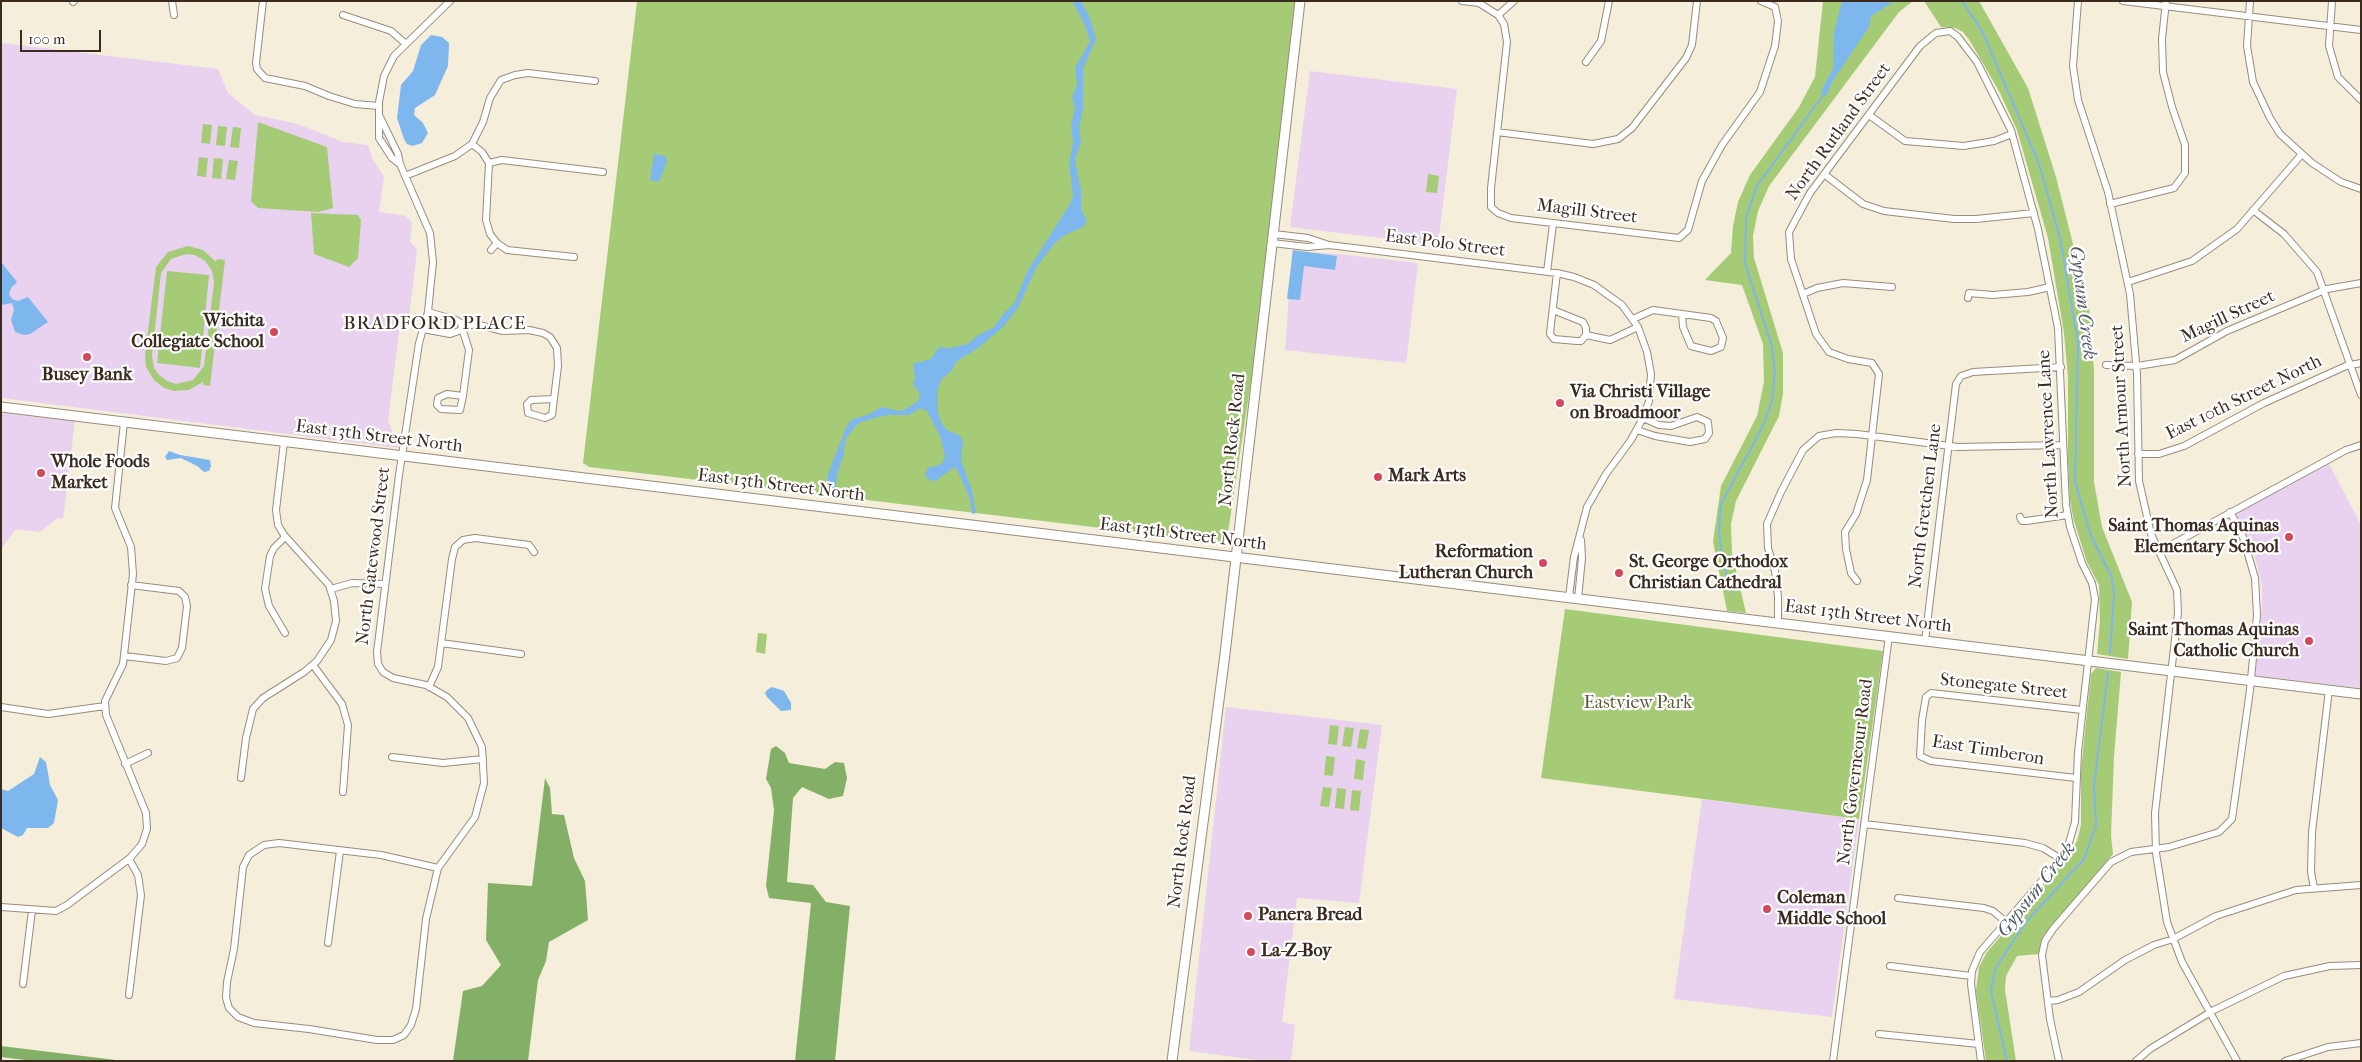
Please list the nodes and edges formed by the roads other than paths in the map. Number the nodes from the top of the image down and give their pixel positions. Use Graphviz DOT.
graph roads {
  1 [pos="172,1"];
  2 [pos="263,1"];
  3 [pos="450,1"];
  4 [pos="1300,1"];
  5 [pos="1462,1"];
  6 [pos="1514,1"];
  7 [pos="1609,1"];
  8 [pos="1697,1"];
  9 [pos="1761,1"];
  10 [pos="2078,1"];
  11 [pos="2123,1"];
  12 [pos="2250,1"];
  13 [pos="2332,1"];
  14 [pos="2165,4"];
  15 [pos="174,15"];
  16 [pos="343,15"];
  17 [pos="1498,15"];
  18 [pos="2248,16"];
  19 [pos="2330,26"];
  20 [pos="2361,30"];
  21 [pos="1946,32"];
  22 [pos="406,44"];
  23 [pos="1586,62"];
  24 [pos="496,74"];
  25 [pos="502,80"];
  26 [pos="595,81"];
  27 [pos="2361,100"];
  28 [pos="379,106"];
  29 [pos="1869,115"];
  30 [pos="380,117"];
  31 [pos="1497,132"];
  32 [pos="2012,134"];
  33 [pos="472,144"];
  34 [pos="2302,154"];
  35 [pos="490,163"];
  36 [pos="400,164"];
  37 [pos="603,172"];
  38 [pos="1824,174"];
  39 [pos="405,176"];
  40 [pos="2361,189"];
  41 [pos="2110,204"];
  42 [pos="2253,210"];
  43 [pos="2034,213"];
  44 [pos="1553,224"];
  45 [pos="1273,238"];
  46 [pos="497,243"];
  47 [pos="491,250"];
  48 [pos="574,257"];
  49 [pos="1547,272"];
  50 [pos="1557,273"];
  51 [pos="2128,282"];
  52 [pos="2361,283"];
  53 [pos="1892,287"];
  54 [pos="2050,287"];
  55 [pos="2324,290"];
  56 [pos="1803,294"];
  57 [pos="1968,298"];
  58 [pos="1553,310"];
  59 [pos="428,312"];
  60 [pos="1682,314"];
  61 [pos="1633,319"];
  62 [pos="1638,327"];
  63 [pos="462,328"];
  64 [pos="423,329"];
  65 [pos="1586,335"];
  66 [pos="2361,363"];
  67 [pos="2106,365"];
  68 [pos="2350,365"];
  69 [pos="2137,366"];
  70 [pos="2061,367"];
  71 [pos="2361,395"];
  72 [pos="463,396"];
  73 [pos="554,399"];
  74 [pos="1,407"];
  75 [pos="1643,418"];
  76 [pos="124,422"];
  77 [pos="1637,430"];
  78 [pos="1873,436"];
  79 [pos="284,442"];
  80 [pos="1948,445"];
  81 [pos="2062,445"];
  82 [pos="2361,445"];
  83 [pos="2138,454"];
  84 [pos="402,456"];
  85 [pos="2230,512"];
  86 [pos="2068,514"];
  87 [pos="2020,517"];
  88 [pos="285,537"];
  89 [pos="2160,551"];
  90 [pos="534,552"];
  91 [pos="1236,558"];
  92 [pos="1857,581"];
  93 [pos="385,584"];
  94 [pos="131,585"];
  95 [pos="331,590"];
  96 [pos="1573,598"];
  97 [pos="1778,623"];
  98 [pos="285,633"];
  99 [pos="1889,636"];
  100 [pos="1924,640"];
  101 [pos="441,643"];
  102 [pos="521,654"];
  103 [pos="124,656"];
  104 [pos="2088,660"];
  105 [pos="313,665"];
  106 [pos="2171,670"];
  107 [pos="2250,680"];
  108 [pos="429,687"];
  109 [pos="2329,690"];
  110 [pos="2361,694"];
  111 [pos="105,706"];
  112 [pos="1,707"];
  113 [pos="2082,710"];
  114 [pos="1921,730"];
  115 [pos="148,753"];
  116 [pos="392,757"];
  117 [pos="483,759"];
  118 [pos="125,764"];
  119 [pos="241,778"];
  120 [pos="2076,778"];
  121 [pos="343,792"];
  122 [pos="1864,824"];
  123 [pos="2156,848"];
  124 [pos="340,851"];
  125 [pos="2061,858"];
  126 [pos="129,859"];
  127 [pos="438,868"];
  128 [pos="2361,885"];
  129 [pos="2314,888"];
  130 [pos="1898,898"];
  131 [pos="1,906"];
  132 [pos="32,910"];
  133 [pos="2006,922"];
  134 [pos="2173,939"];
  135 [pos="328,943"];
  136 [pos="2361,965"];
  137 [pos="1890,966"];
  138 [pos="1972,976"];
  139 [pos="23,984"];
  140 [pos="129,995"];
  141 [pos="2048,1001"];
  142 [pos="2210,1012"];
  143 [pos="1879,1034"];
  144 [pos="2361,1043"];
  145 [pos="1979,1044"];
  146 [pos="1172,1061"];
  147 [pos="1833,1061"];
  148 [pos="1981,1061"];
  149 [pos="2058,1061"];
  150 [pos="2136,1061"];
  151 [pos="2237,1061"];
  152 [pos="2285,1061"];
  1 -- 15 [label="street"];
  2 -- 28 [label="street"];
  3 -- 22 [label="street, North Gatewood Street"];
  4 -- 45 [label="main road, North Rock Road"];
  5 -- 17 [label="street"];
  6 -- 17 [label="street"];
  7 -- 23 [label="street"];
  8 -- 31 [label="street"];
  9 -- 44 [label="street, Magill Street"];
  10 -- 41 [label="street, North Armour Street"];
  11 -- 14 [label="street"];
  12 -- 18 [label="street"];
  13 -- 19 [label="street"];
  14 -- 18 [label="street"];
  14 -- 41 [label="street"];
  16 -- 22 [label="street"];
  17 -- 31 [label="street"];
  18 -- 19 [label="street"];
  18 -- 34 [label="street"];
  19 -- 20 [label="street"];
  19 -- 27 [label="street"];
  21 -- 29 [label="street, North Rutland Street"];
  21 -- 32 [label="street, North Lawrence Lane"];
  22 -- 28 [label="street, North Gatewood Street"];
  24 -- 25 [label="street"];
  25 -- 26 [label="street"];
  25 -- 33 [label="street"];
  28 -- 30 [label="street, North Gatewood Street"];
  29 -- 32 [label="street"];
  29 -- 38 [label="street, North Rutland Street"];
  30 -- 36 [label="street, North Gatewood Street"];
  30 -- 36 [label="street, North Gatewood Street"];
  31 -- 44 [label="street, Magill Street"];
  32 -- 43 [label="street, North Lawrence Lane"];
  33 -- 35 [label="street"];
  33 -- 39 [label="street"];
  34 -- 40 [label="street"];
  34 -- 42 [label="street"];
  35 -- 37 [label="street"];
  35 -- 46 [label="street"];
  36 -- 39 [label="street, North Gatewood Street"];
  38 -- 43 [label="street"];
  38 -- 56 [label="street, North Rutland Street"];
  39 -- 59 [label="street, North Gatewood Street"];
  41 -- 51 [label="street, North Armour Street"];
  42 -- 51 [label="street"];
  42 -- 55 [label="street"];
  43 -- 54 [label="street, North Lawrence Lane"];
  44 -- 49 [label="street"];
  45 -- 49 [label="street, East Polo Street"];
  45 -- 91 [label="main road, North Rock Road"];
  46 -- 47 [label="street"];
  46 -- 48 [label="street"];
  49 -- 50 [label="street, East Polo Street"];
  50 -- 58 [label="street"];
  50 -- 61 [label="street, East Polo Street"];
  51 -- 69 [label="street, North Armour Street"];
  52 -- 55 [label="street, Magill Street"];
  53 -- 56 [label="street"];
  54 -- 57 [label="street"];
  54 -- 70 [label="street, North Lawrence Lane"];
  55 -- 68 [label="street"];
  55 -- 69 [label="street, Magill Street"];
  56 -- 78 [label="street, North Rutland Street"];
  58 -- 65 [label="street"];
  58 -- 65 [label="street"];
  59 -- 63 [label="street"];
  59 -- 64 [label="street, North Gatewood Street"];
  60 -- 60 [label="street"];
  60 -- 61 [label="street"];
  61 -- 62 [label="street, East Polo Street"];
  62 -- 65 [label="street"];
  62 -- 75 [label="street, East Polo Street"];
  63 -- 64 [label="street"];
  63 -- 72 [label="street"];
  63 -- 73 [label="street"];
  64 -- 84 [label="street, North Gatewood Street"];
  66 -- 68 [label="street, East 10th Street North"];
  67 -- 69 [label="street, Magill Street"];
  68 -- 71 [label="street"];
  68 -- 83 [label="street, East 10th Street North"];
  69 -- 83 [label="street, North Armour Street"];
  70 -- 80 [label="street, North Gretchen Lane"];
  70 -- 81 [label="street, North Lawrence Lane"];
  73 -- 73 [label="street"];
  74 -- 76 [label="main road, East 13th Street North"];
  75 -- 77 [label="street, East Polo Street"];
  75 -- 77 [label="street"];
  76 -- 79 [label="main road, East 13th Street North"];
  76 -- 94 [label="street"];
  77 -- 96 [label="street, East Polo Street"];
  78 -- 80 [label="street"];
  78 -- 92 [label="street, North Rutland Street"];
  78 -- 97 [label="street"];
  79 -- 84 [label="main road, East 13th Street North"];
  79 -- 88 [label="street"];
  80 -- 81 [label="street"];
  80 -- 100 [label="street, North Gretchen Lane"];
  81 -- 86 [label="street, North Lawrence Lane"];
  82 -- 85 [label="street"];
  83 -- 89 [label="street, North Armour Street"];
  84 -- 91 [label="main road, East 13th Street North"];
  84 -- 93 [label="street, North Gatewood Street"];
  85 -- 89 [label="street"];
  85 -- 107 [label="street"];
  86 -- 87 [label="street"];
  86 -- 104 [label="street, North Lawrence Lane"];
  88 -- 95 [label="street"];
  88 -- 98 [label="street"];
  89 -- 106 [label="street, North Armour Street"];
  90 -- 101 [label="street"];
  91 -- 96 [label="main road, East 13th Street North"];
  91 -- 146 [label="main road, North Rock Road"];
  93 -- 95 [label="street"];
  93 -- 108 [label="street, North Gatewood Street"];
  94 -- 103 [label="street"];
  94 -- 103 [label="street"];
  95 -- 105 [label="street"];
  96 -- 97 [label="main road, East 13th Street North"];
  97 -- 99 [label="main road, East 13th Street North"];
  99 -- 100 [label="main road, East 13th Street North"];
  99 -- 122 [label="street, North Governeour Road"];
  100 -- 104 [label="main road, East 13th Street North"];
  101 -- 102 [label="street"];
  101 -- 108 [label="street"];
  103 -- 111 [label="street"];
  104 -- 106 [label="main road, East 13th Street North"];
  104 -- 113 [label="street, North Lawrence Lane"];
  105 -- 119 [label="street"];
  105 -- 121 [label="street"];
  106 -- 107 [label="main road, East 13th Street North"];
  106 -- 123 [label="street, North Armour Street"];
  107 -- 109 [label="main road, East 13th Street North"];
  107 -- 123 [label="street"];
  108 -- 117 [label="street, North Gatewood Street"];
  109 -- 110 [label="main road, East 13th Street North"];
  109 -- 129 [label="street"];
  111 -- 112 [label="street"];
  111 -- 118 [label="street"];
  113 -- 114 [label="street, Stonegate Street"];
  113 -- 120 [label="street, North Lawrence Lane"];
  114 -- 120 [label="street, East Timberon"];
  115 -- 118 [label="street"];
  116 -- 117 [label="street"];
  117 -- 127 [label="street, North Gatewood Street"];
  118 -- 126 [label="street"];
  120 -- 125 [label="street, North Lawrence Lane"];
  122 -- 125 [label="street"];
  122 -- 147 [label="street, North Governeour Road"];
  123 -- 134 [label="street, North Armour Street"];
  123 -- 141 [label="street"];
  124 -- 127 [label="street"];
  124 -- 127 [label="street, North Gatewood Street"];
  124 -- 135 [label="street"];
  125 -- 133 [label="street, North Lawrence Lane"];
  126 -- 132 [label="street"];
  126 -- 140 [label="street"];
  128 -- 129 [label="street"];
  129 -- 134 [label="street"];
  130 -- 133 [label="street"];
  131 -- 132 [label="street"];
  132 -- 139 [label="street"];
  133 -- 138 [label="street, North Lawrence Lane"];
  134 -- 141 [label="street"];
  134 -- 142 [label="street, North Armour Street"];
  136 -- 142 [label="street"];
  137 -- 138 [label="street"];
  138 -- 145 [label="street, North Lawrence Lane"];
  141 -- 149 [label="street"];
  142 -- 150 [label="street"];
  142 -- 151 [label="street, North Armour Street"];
  143 -- 145 [label="street"];
  144 -- 152 [label="street"];
  145 -- 148 [label="street, North Lawrence Lane"];
}
